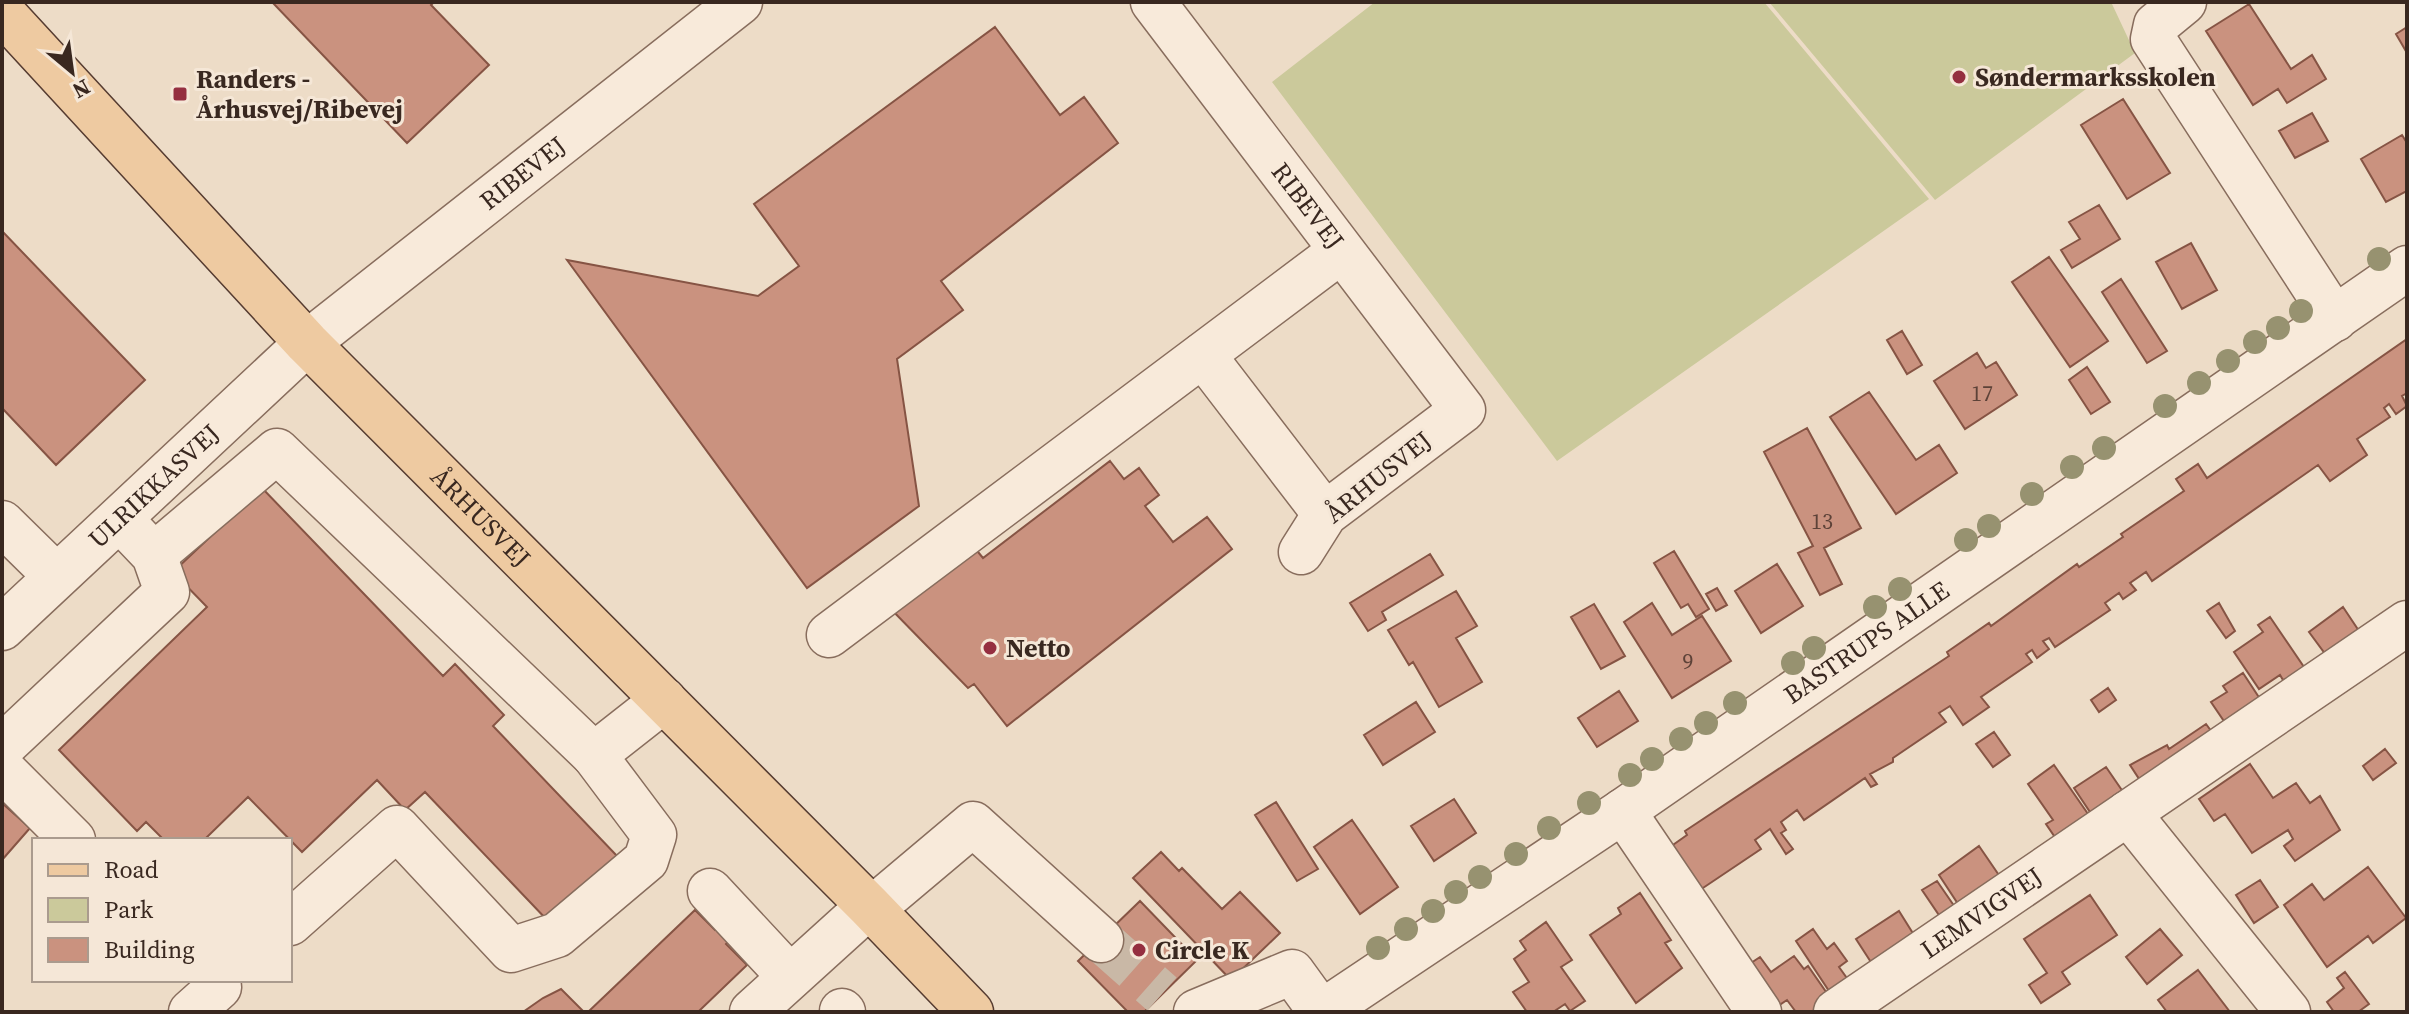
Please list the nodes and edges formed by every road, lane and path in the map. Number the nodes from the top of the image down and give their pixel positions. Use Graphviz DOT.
graph roads {
  1 [pos="740,2"];
  2 [pos="1153,2"];
  3 [pos="2184,2"];
  4 [pos="2,12"];
  5 [pos="1341,251"];
  6 [pos="2407,268"];
  7 [pos="2335,319"];
  8 [pos="307,343"];
  9 [pos="1203,355"];
  10 [pos="1463,410"];
  11 [pos="1325,514"];
  12 [pos="119,518"];
  13 [pos="2,523"];
  14 [pos="1301,552"];
  15 [pos="154,555"];
  16 [pos="56,576"];
  17 [pos="2407,623"];
  18 [pos="2,628"];
  19 [pos="829,635"];
  20 [pos="664,700"];
  21 [pos="2,747"];
  22 [pos="594,755"];
  23 [pos="2,769"];
  24 [pos="1623,811"];
  25 [pos="2128,813"];
  26 [pos="71,838"];
  27 [pos="710,891"];
  28 [pos="871,907"];
  29 [pos="292,921"];
  30 [pos="1101,940"];
  31 [pos="790,977"];
  32 [pos="1180,1006"];
  33 [pos="752,1012"];
  34 [pos="971,1012"];
  35 [pos="1322,1012"];
  36 [pos="1759,1012"];
  37 [pos="1836,1012"];
  38 [pos="2288,1012"];
  1 -- 8 [label="street, RIBEVEJ"];
  2 -- 5 [label="street, RIBEVEJ"];
  3 -- 7 [label="street"];
  4 -- 8 [label="main road, ÅRHUSVEJ"];
  5 -- 9 [label="street"];
  5 -- 10 [label="street, RIBEVEJ"];
  6 -- 7 [label="street, BASTRUPS ALLE"];
  7 -- 24 [label="street, BASTRUPS ALLE"];
  8 -- 12 [label="street, ULRIKKASVEJ"];
  8 -- 20 [label="main road, ÅRHUSVEJ"];
  9 -- 11 [label="street"];
  9 -- 19 [label="street"];
  10 -- 11 [label="street, ÅRHUSVEJ"];
  11 -- 14 [label="street, ÅRHUSVEJ"];
  12 -- 15 [label="street"];
  12 -- 16 [label="street, ULRIKKASVEJ"];
  13 -- 16 [label="street"];
  15 -- 21 [label="street"];
  15 -- 22 [label="street"];
  16 -- 18 [label="street, ULRIKKASVEJ"];
  17 -- 25 [label="street, LEMVIGVEJ"];
  20 -- 22 [label="street"];
  20 -- 28 [label="main road, ÅRHUSVEJ"];
  22 -- 29 [label="street"];
  23 -- 26 [label="street"];
  24 -- 35 [label="street, BASTRUPS ALLE"];
  24 -- 36 [label="street"];
  25 -- 37 [label="street, LEMVIGVEJ"];
  25 -- 38 [label="street"];
  27 -- 31 [label="street"];
  28 -- 30 [label="street"];
  28 -- 31 [label="street"];
  28 -- 34 [label="main road, ÅRHUSVEJ"];
  31 -- 33 [label="street"];
  32 -- 35 [label="street"];
}
